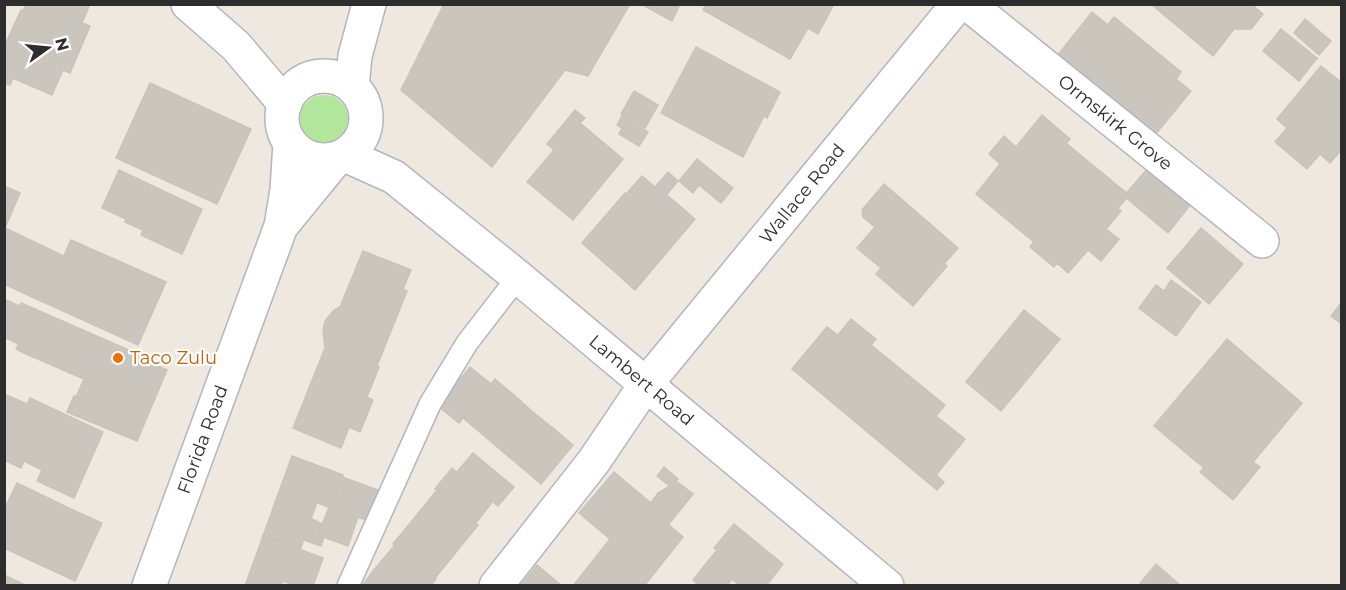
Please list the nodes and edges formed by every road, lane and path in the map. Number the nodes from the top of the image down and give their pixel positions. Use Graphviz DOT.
graph roads {
  1 [pos="188,4"];
  2 [pos="957,4"];
  3 [pos="968,4"];
  4 [pos="367,9"];
  5 [pos="236,46"];
  6 [pos="316,77"];
  7 [pos="352,86"];
  8 [pos="285,104"];
  9 [pos="290,143"];
  10 [pos="348,149"];
  11 [pos="281,226"];
  12 [pos="1262,241"];
  13 [pos="518,277"];
  14 [pos="646,384"];
  15 [pos="148,585"];
  16 [pos="348,585"];
  17 [pos="496,585"];
  18 [pos="887,585"];
  1 -- 5 [label="street"];
  2 -- 14 [label="street, Wallace Road"];
  3 -- 12 [label="street, Ormskirk Grove"];
  4 -- 6 [label="street"];
  4 -- 7 [label="street"];
  5 -- 6 [label="street"];
  5 -- 8 [label="street"];
  6 -- 7 [label="street"];
  6 -- 8 [label="street"];
  7 -- 10 [label="street"];
  8 -- 9 [label="street"];
  9 -- 10 [label="street"];
  9 -- 11 [label="street, Florida Road"];
  10 -- 11 [label="street, Florida Road"];
  10 -- 13 [label="street, Lambert Road"];
  11 -- 15 [label="street, Florida Road"];
  13 -- 14 [label="street, Lambert Road"];
  13 -- 16 [label="lane"];
  14 -- 17 [label="street, Wallace Road"];
  14 -- 18 [label="street, Lambert Road"];
}
